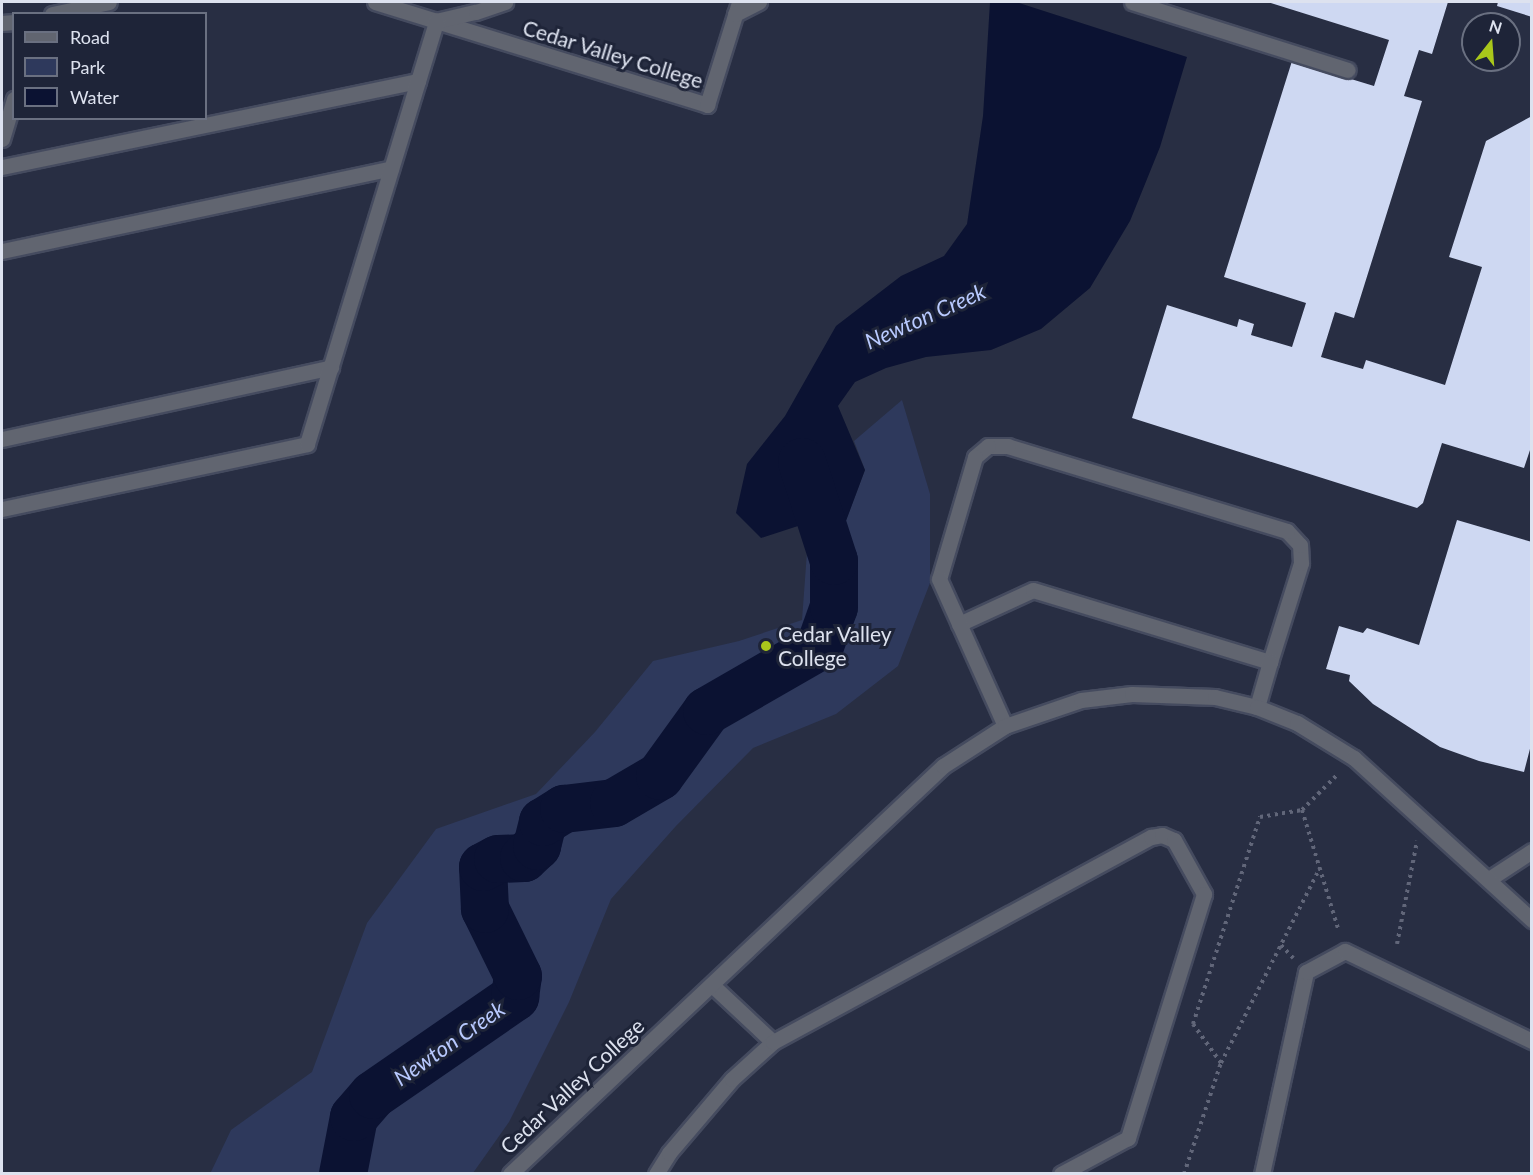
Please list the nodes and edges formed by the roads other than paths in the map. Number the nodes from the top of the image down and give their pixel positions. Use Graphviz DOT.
graph roads {
  1 [pos="109,2"];
  2 [pos="375,2"];
  3 [pos="505,2"];
  4 [pos="759,2"];
  5 [pos="1132,2"];
  6 [pos="737,8"];
  7 [pos="62,12"];
  8 [pos="437,20"];
  9 [pos="1348,70"];
  10 [pos="418,81"];
  11 [pos="12,106"];
  12 [pos="2,139"];
  13 [pos="2,167"];
  14 [pos="392,168"];
  15 [pos="2,251"];
  16 [pos="331,367"];
  17 [pos="2,439"];
  18 [pos="2,509"];
  19 [pos="959,624"];
  20 [pos="1270,662"];
  21 [pos="1257,707"];
  22 [pos="1005,726"];
  23 [pos="1532,851"];
  24 [pos="1490,879"];
  25 [pos="1532,920"];
  26 [pos="712,986"];
  27 [pos="1532,1041"];
  28 [pos="773,1042"];
  29 [pos="510,1173"];
  30 [pos="656,1173"];
  31 [pos="1061,1173"];
  32 [pos="1262,1173"];
  1 -- 7 [label="street"];
  2 -- 8 [label="street, Cedar Valley College"];
  3 -- 8 [label="street, Cedar Valley College"];
  4 -- 6 [label="street"];
  5 -- 9 [label="street"];
  6 -- 8 [label="street, Cedar Valley College"];
  8 -- 10 [label="street"];
  10 -- 13 [label="street"];
  10 -- 14 [label="street"];
  11 -- 12 [label="street"];
  14 -- 15 [label="street"];
  14 -- 16 [label="street"];
  16 -- 17 [label="street"];
  16 -- 18 [label="street"];
  19 -- 20 [label="street"];
  19 -- 20 [label="street"];
  19 -- 22 [label="street"];
  20 -- 21 [label="street"];
  21 -- 22 [label="street, Cedar Valley College"];
  21 -- 24 [label="street, Cedar Valley College"];
  22 -- 26 [label="street, Cedar Valley College"];
  23 -- 24 [label="street"];
  24 -- 25 [label="street, Cedar Valley College"];
  26 -- 28 [label="street"];
  26 -- 29 [label="street, Cedar Valley College"];
  27 -- 32 [label="street"];
  28 -- 30 [label="street"];
  28 -- 31 [label="street"];
}
